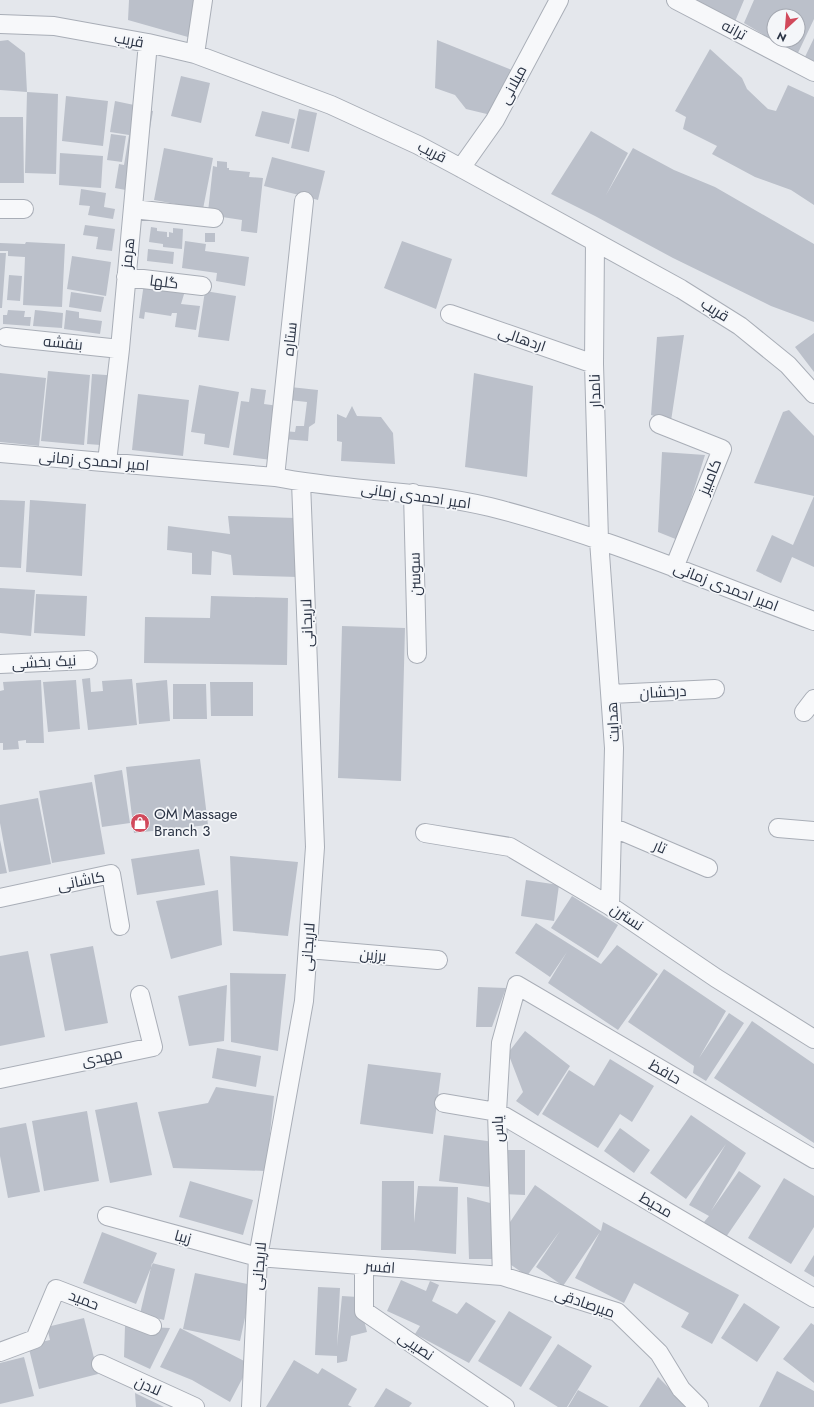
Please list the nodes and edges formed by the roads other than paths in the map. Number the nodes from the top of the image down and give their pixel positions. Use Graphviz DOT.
graph roads {
  1 [pos="203,0"];
  2 [pos="559,0"];
  3 [pos="676,0"];
  4 [pos="0,24"];
  5 [pos="148,43"];
  6 [pos="195,54"];
  7 [pos="814,72"];
  8 [pos="462,168"];
  9 [pos="304,201"];
  10 [pos="133,208"];
  11 [pos="0,209"];
  12 [pos="24,209"];
  13 [pos="214,218"];
  14 [pos="595,242"];
  15 [pos="126,277"];
  16 [pos="202,286"];
  17 [pos="450,314"];
  18 [pos="6,337"];
  19 [pos="120,348"];
  20 [pos="594,364"];
  21 [pos="814,394"];
  22 [pos="659,424"];
  23 [pos="0,452"];
  24 [pos="107,462"];
  25 [pos="275,477"];
  26 [pos="301,482"];
  27 [pos="413,493"];
  28 [pos="599,540"];
  29 [pos="674,568"];
  30 [pos="814,621"];
  31 [pos="417,654"];
  32 [pos="88,660"];
  33 [pos="0,664"];
  34 [pos="715,689"];
  35 [pos="611,694"];
  36 [pos="612,827"];
  37 [pos="778,828"];
  38 [pos="814,831"];
  39 [pos="425,833"];
  40 [pos="708,868"];
  41 [pos="0,898"];
  42 [pos="610,906"];
  43 [pos="120,926"];
  44 [pos="308,949"];
  45 [pos="438,960"];
  46 [pos="516,985"];
  47 [pos="140,995"];
  48 [pos="814,1039"];
  49 [pos="0,1079"];
  50 [pos="444,1103"];
  51 [pos="497,1112"];
  52 [pos="814,1159"];
  53 [pos="108,1216"];
  54 [pos="258,1257"];
  55 [pos="364,1266"];
  56 [pos="502,1276"];
  57 [pos="814,1298"];
  58 [pos="152,1326"];
  59 [pos="0,1352"];
  60 [pos="101,1364"];
  61 [pos="195,1407"];
  62 [pos="251,1407"];
  63 [pos="505,1407"];
  64 [pos="699,1407"];
  1 -- 6 [label="street"];
  2 -- 8 [label="street, میلانی"];
  3 -- 7 [label="street, ترانه"];
  4 -- 5 [label="street, قریب"];
  5 -- 6 [label="street, قریب"];
  5 -- 10 [label="street, هرمز"];
  6 -- 8 [label="street, قریب"];
  8 -- 14 [label="street, قریب"];
  9 -- 25 [label="street, ستاره"];
  10 -- 13 [label="street"];
  10 -- 15 [label="street, هرمز"];
  11 -- 12 [label="street"];
  14 -- 20 [label="street, نامدار"];
  14 -- 21 [label="street, قریب"];
  15 -- 16 [label="street, گلها"];
  15 -- 19 [label="street, هرمز"];
  17 -- 20 [label="street, اردهالی"];
  18 -- 19 [label="street, بنفشه"];
  19 -- 24 [label="street, هرمز"];
  20 -- 28 [label="street, نامدار"];
  22 -- 29 [label="street, کامبیز"];
  23 -- 24 [label="street, امیر احمدی زمانی"];
  24 -- 25 [label="street, امیر احمدی زمانی"];
  25 -- 26 [label="street, امیر احمدی زمانی"];
  26 -- 27 [label="street, امیر احمدی زمانی"];
  26 -- 44 [label="street, لاریجانی"];
  27 -- 28 [label="street, امیر احمدی زمانی"];
  27 -- 31 [label="street, سوسن"];
  28 -- 29 [label="street, امیر احمدی زمانی"];
  28 -- 35 [label="street, هدایت"];
  29 -- 30 [label="street, امیر احمدی زمانی"];
  32 -- 33 [label="street, نیک بخشی"];
  34 -- 35 [label="street, درخشان"];
  35 -- 36 [label="street, هدایت"];
  36 -- 40 [label="street, تار"];
  36 -- 42 [label="street, هدایت"];
  37 -- 38 [label="street"];
  39 -- 42 [label="street, نسترن"];
  41 -- 43 [label="street, کاشانی"];
  42 -- 48 [label="street, نسترن"];
  44 -- 45 [label="street, برزین"];
  44 -- 54 [label="street, لاریجانی"];
  46 -- 51 [label="street, یاس"];
  46 -- 52 [label="street, حافظ"];
  47 -- 49 [label="street, مهدی"];
  50 -- 51 [label="street"];
  51 -- 56 [label="street, یاس"];
  51 -- 57 [label="street, محیط"];
  53 -- 54 [label="street, زیبا"];
  54 -- 55 [label="street, افسر"];
  54 -- 62 [label="street, لاریجانی"];
  55 -- 56 [label="street, افسر"];
  55 -- 63 [label="street, نصیبی"];
  56 -- 64 [label="street, میرصادقی"];
  58 -- 59 [label="street, حمید"];
  60 -- 61 [label="street, لادن"];
}
